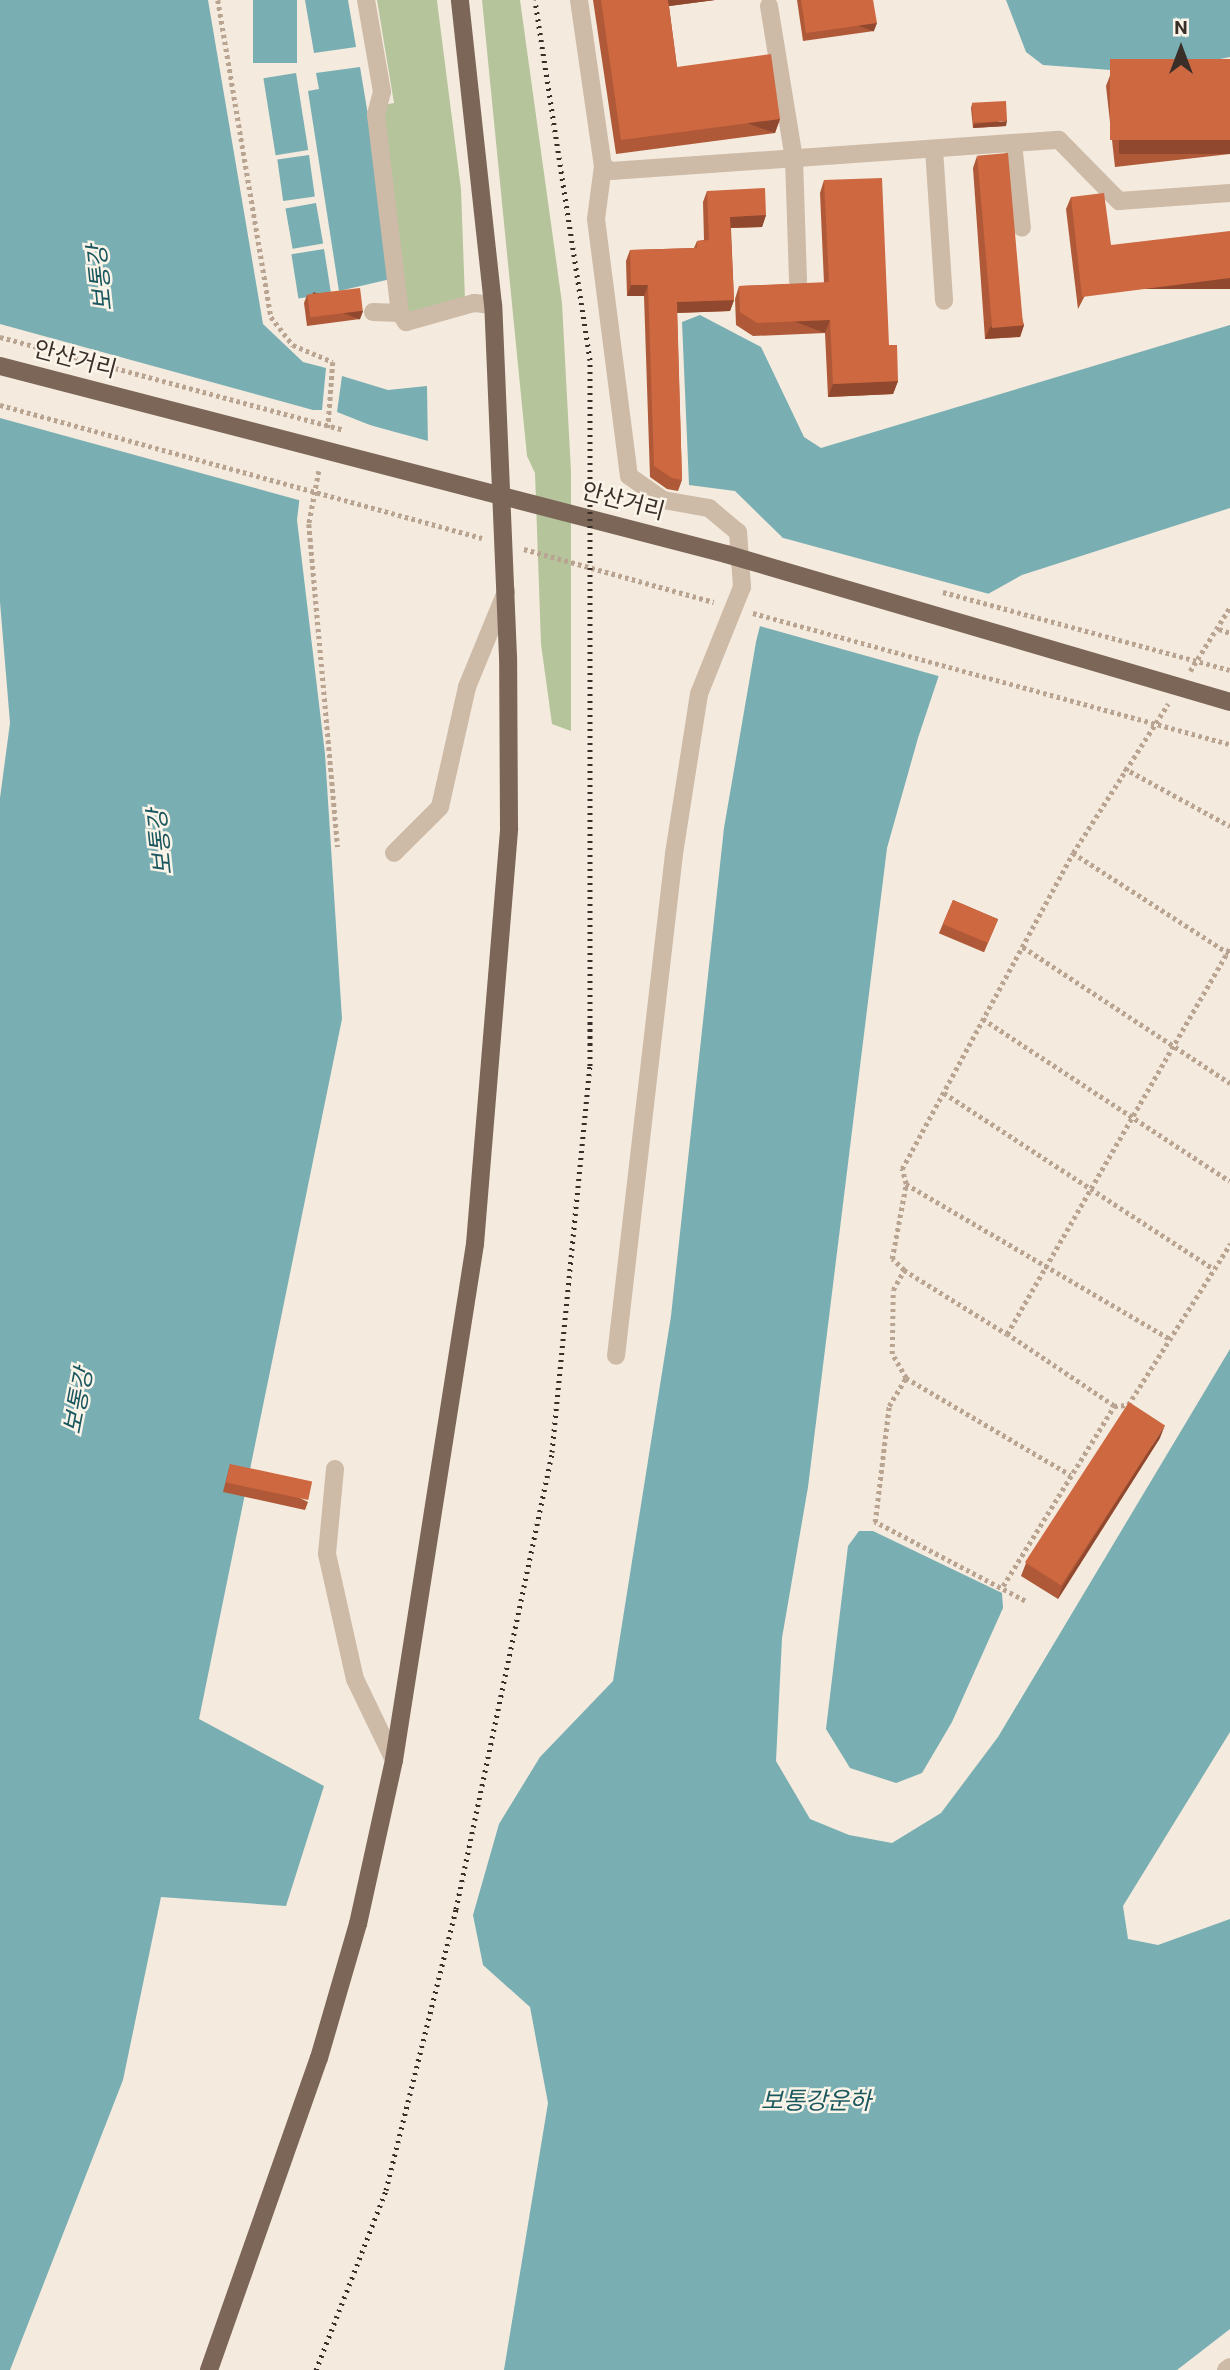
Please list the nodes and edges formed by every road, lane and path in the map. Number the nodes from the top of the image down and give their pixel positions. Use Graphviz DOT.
graph roads {
  1 [pos="366,0"];
  2 [pos="460,0"];
  3 [pos="579,0"];
  4 [pos="769,6"];
  5 [pos="1013,144"];
  6 [pos="934,149"];
  7 [pos="794,159"];
  8 [pos="603,166"];
  9 [pos="1230,193"];
  10 [pos="1022,228"];
  11 [pos="798,281"];
  12 [pos="944,301"];
  13 [pos="494,306"];
  14 [pos="373,312"];
  15 [pos="400,313"];
  16 [pos="0,366"];
  17 [pos="0,405"];
  18 [pos="495,541"];
  19 [pos="508,545"];
  20 [pos="506,592"];
  21 [pos="722,604"];
  22 [pos="1230,607"];
  23 [pos="749,611"];
  24 [pos="1219,629"];
  25 [pos="1230,633"];
  26 [pos="1187,675"];
  27 [pos="1171,698"];
  28 [pos="1230,702"];
  29 [pos="1230,744"];
  30 [pos="1124,768"];
  31 [pos="1230,826"];
  32 [pos="394,853"];
  33 [pos="1073,853"];
  34 [pos="1023,947"];
  35 [pos="1229,951"];
  36 [pos="984,1019"];
  37 [pos="1172,1043"];
  38 [pos="1230,1083"];
  39 [pos="944,1093"];
  40 [pos="1131,1115"];
  41 [pos="1230,1181"];
  42 [pos="906,1184"];
  43 [pos="1090,1187"];
  44 [pos="1230,1244"];
  45 [pos="1046,1264"];
  46 [pos="904,1269"];
  47 [pos="1214,1269"];
  48 [pos="1007,1334"];
  49 [pos="1170,1339"];
  50 [pos="617,1356"];
  51 [pos="906,1378"];
  52 [pos="1114,1406"];
  53 [pos="335,1469"];
  54 [pos="1071,1476"];
  55 [pos="1003,1586"];
  56 [pos="1025,1601"];
  57 [pos="394,1760"];
  58 [pos="209,2370"];
  1 -- 15 [label="lane"];
  2 -- 13 [label="main road"];
  3 -- 8 [label="lane"];
  4 -- 7 [label="lane"];
  5 -- 6 [label="lane"];
  5 -- 9 [label="lane"];
  5 -- 10 [label="lane"];
  6 -- 7 [label="lane"];
  6 -- 12 [label="lane"];
  7 -- 8 [label="lane"];
  7 -- 11 [label="lane"];
  8 -- 50 [label="lane"];
  13 -- 15 [label="lane"];
  13 -- 20 [label="main road"];
  14 -- 15 [label="lane"];
  16 -- 28 [label="main road, 안산거리"];
  17 -- 18 [label="path"];
  19 -- 21 [label="path"];
  20 -- 32 [label="lane"];
  20 -- 57 [label="main road"];
  22 -- 24 [label="path"];
  23 -- 29 [label="path"];
  24 -- 25 [label="path"];
  24 -- 26 [label="path"];
  27 -- 30 [label="path"];
  30 -- 31 [label="path"];
  30 -- 33 [label="path"];
  33 -- 34 [label="path"];
  33 -- 35 [label="path"];
  34 -- 36 [label="path"];
  34 -- 37 [label="path"];
  35 -- 37 [label="path"];
  36 -- 39 [label="path"];
  36 -- 40 [label="path"];
  37 -- 38 [label="path"];
  37 -- 40 [label="path"];
  39 -- 42 [label="path"];
  39 -- 43 [label="path"];
  40 -- 41 [label="path"];
  40 -- 43 [label="path"];
  42 -- 45 [label="path"];
  42 -- 46 [label="path"];
  43 -- 45 [label="path"];
  43 -- 47 [label="path"];
  44 -- 47 [label="path"];
  45 -- 48 [label="path"];
  45 -- 49 [label="path"];
  46 -- 48 [label="path"];
  46 -- 51 [label="path"];
  47 -- 49 [label="path"];
  48 -- 52 [label="path"];
  49 -- 52 [label="path"];
  51 -- 54 [label="path"];
  51 -- 55 [label="path"];
  52 -- 54 [label="path"];
  53 -- 57 [label="lane"];
  54 -- 55 [label="path"];
  55 -- 56 [label="path"];
  57 -- 58 [label="main road"];
}
